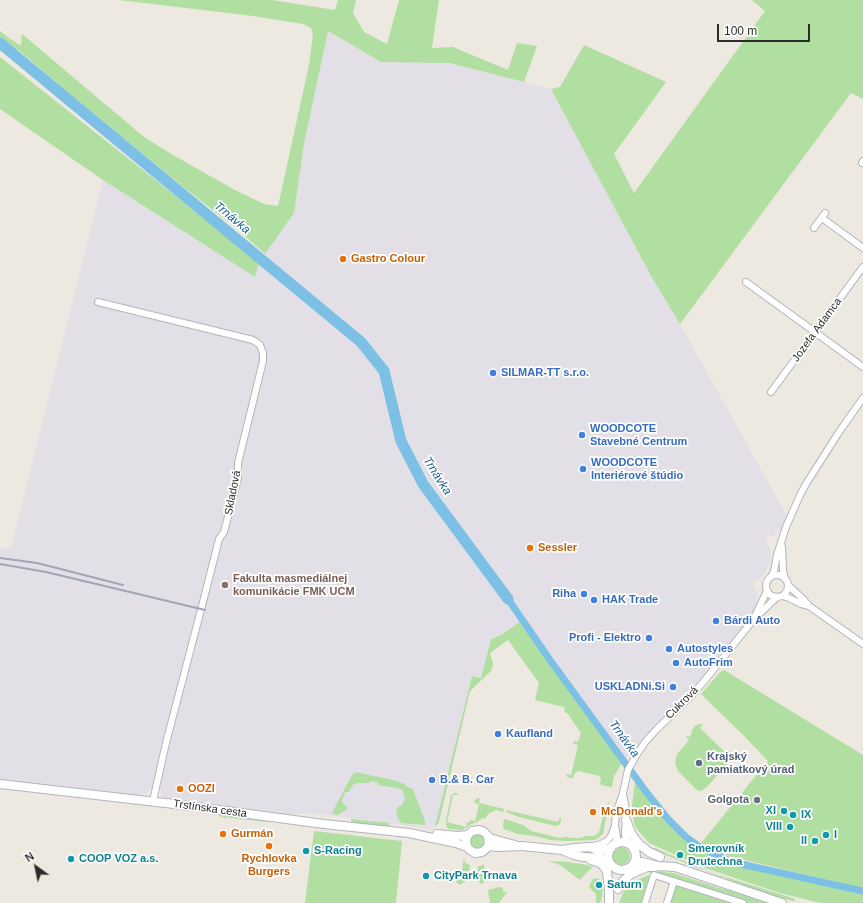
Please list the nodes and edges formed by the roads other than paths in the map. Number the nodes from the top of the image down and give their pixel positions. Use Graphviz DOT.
graph roads {
  1 [pos="814,228"];
  2 [pos="863,248"];
  3 [pos="863,267"];
  4 [pos="746,282"];
  5 [pos="98,302"];
  6 [pos="815,332"];
  7 [pos="863,367"];
  8 [pos="771,392"];
  9 [pos="863,398"];
  10 [pos="782,541"];
  11 [pos="771,577"];
  12 [pos="785,579"];
  13 [pos="788,585"];
  14 [pos="768,591"];
  15 [pos="780,596"];
  16 [pos="809,606"];
  17 [pos="754,619"];
  18 [pos="863,644"];
  19 [pos="0,784"];
  20 [pos="623,793"];
  21 [pos="153,801"];
  22 [pos="626,820"];
  23 [pos="615,825"];
  24 [pos="468,834"];
  25 [pos="420,835"];
  26 [pos="489,842"];
  27 [pos="629,844"];
  28 [pos="612,846"];
  29 [pos="467,847"];
  30 [pos="590,848"];
  31 [pos="562,850"];
  32 [pos="634,851"];
  33 [pos="584,857"];
  34 [pos="660,857"];
  35 [pos="610,863"];
  36 [pos="632,866"];
  37 [pos="658,866"];
  38 [pos="675,867"];
  39 [pos="624,870"];
  40 [pos="674,881"];
  41 [pos="614,889"];
  42 [pos="732,901"];
  43 [pos="610,903"];
  44 [pos="645,903"];
  45 [pos="667,903"];
  46 [pos="744,903"];
  47 [pos="782,903"];
  1 -- 2 [label="street"];
  3 -- 6 [label="street, Jozefa Adamca"];
  4 -- 6 [label="street"];
  5 -- 21 [label="street, Skladová"];
  6 -- 7 [label="street"];
  6 -- 8 [label="street, Jozefa Adamca"];
  9 -- 10 [label="street"];
  10 -- 11 [label="street"];
  10 -- 12 [label="street"];
  11 -- 12 [label="street"];
  11 -- 14 [label="street"];
  12 -- 13 [label="street"];
  13 -- 15 [label="street"];
  13 -- 16 [label="street"];
  14 -- 15 [label="street"];
  14 -- 17 [label="street, Cukrová"];
  15 -- 16 [label="street"];
  15 -- 17 [label="street, Cukrová"];
  16 -- 18 [label="street"];
  17 -- 20 [label="street, Cukrová"];
  19 -- 21 [label="main road, Trstínska cesta"];
  20 -- 22 [label="street, Cukrová"];
  20 -- 23 [label="street, Cukrová"];
  21 -- 25 [label="main road, Trstínska cesta"];
  22 -- 27 [label="street, Cukrová"];
  22 -- 34 [label="main road"];
  23 -- 28 [label="street, Cukrová"];
  23 -- 30 [label="street, Cukrová"];
  24 -- 25 [label="main road, Trstínska cesta"];
  24 -- 26 [label="main road, Trstínska cesta"];
  24 -- 29 [label="main road"];
  25 -- 29 [label="main road, Trstínska cesta"];
  26 -- 29 [label="main road, Trstínska cesta"];
  26 -- 31 [label="main road, Trstínska cesta"];
  27 -- 28 [label="main road"];
  27 -- 32 [label="main road"];
  28 -- 30 [label="main road, Trstínska cesta"];
  28 -- 35 [label="main road"];
  30 -- 31 [label="main road, Trstínska cesta"];
  31 -- 33 [label="main road, Trstínska cesta"];
  32 -- 34 [label="main road"];
  32 -- 36 [label="main road"];
  33 -- 35 [label="main road, Trstínska cesta"];
  33 -- 41 [label="main road"];
  34 -- 38 [label="main road"];
  35 -- 39 [label="main road"];
  35 -- 41 [label="main road"];
  36 -- 37 [label="main road"];
  36 -- 39 [label="main road"];
  37 -- 38 [label="main road"];
  37 -- 41 [label="main road"];
  38 -- 47 [label="main road"];
  39 -- 41 [label="main road"];
  40 -- 42 [label="street"];
  40 -- 44 [label="street"];
  40 -- 45 [label="street"];
  41 -- 43 [label="main road"];
  42 -- 46 [label="street"];
}
